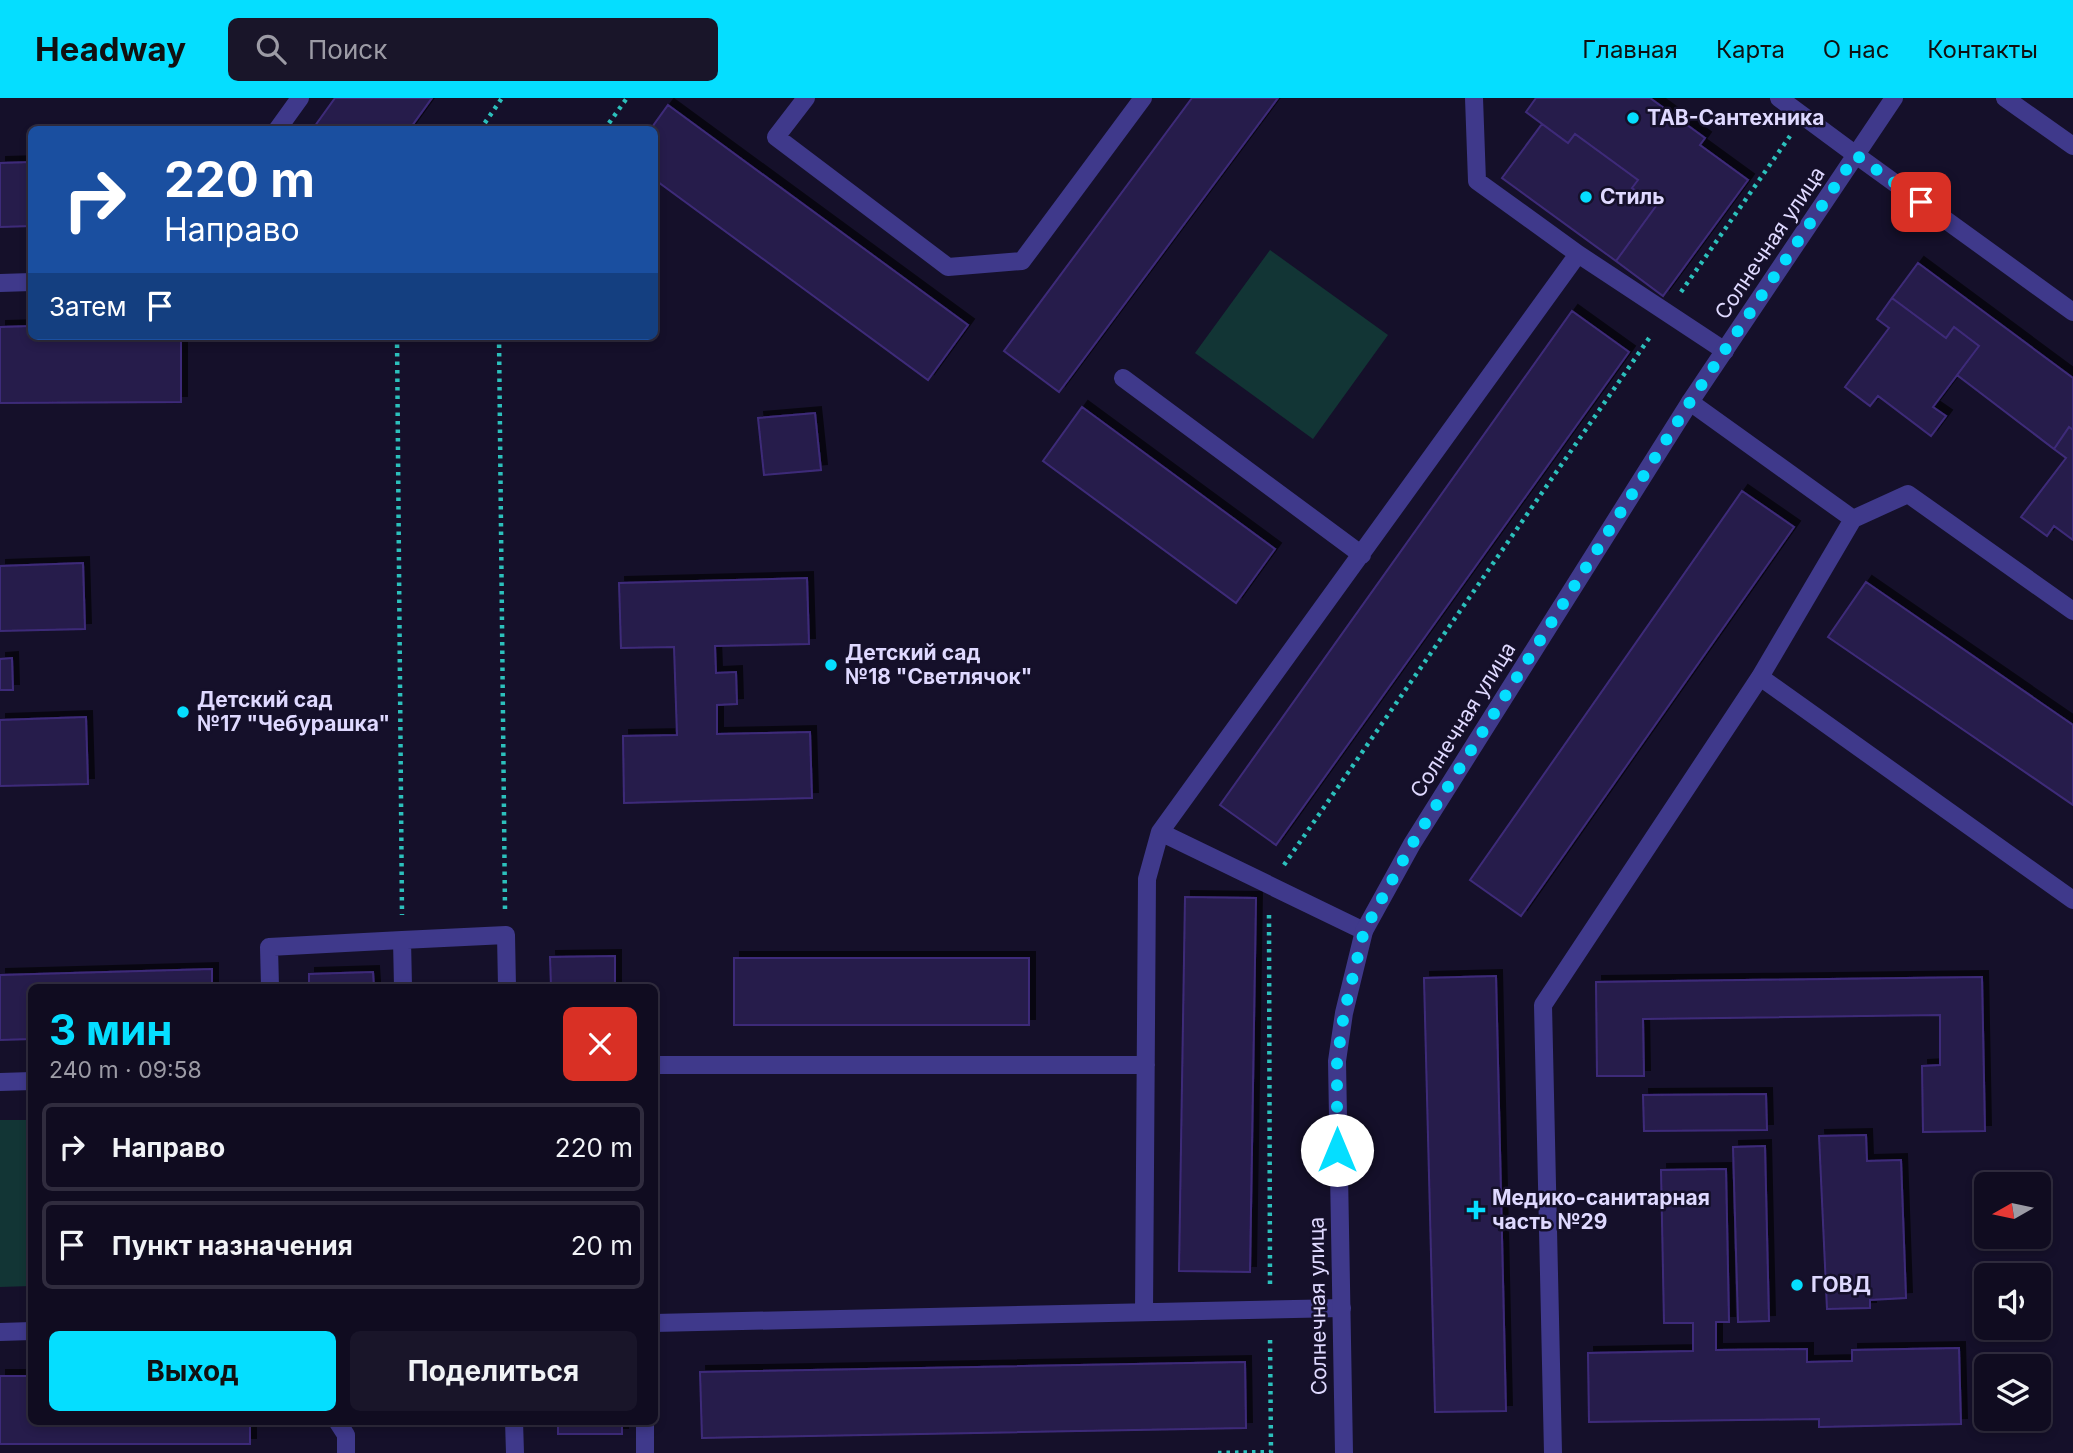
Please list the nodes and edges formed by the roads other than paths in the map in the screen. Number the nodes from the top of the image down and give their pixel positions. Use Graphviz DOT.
graph roads {
  1 [pos="300,98"];
  2 [pos="806,98"];
  3 [pos="1143,98"];
  4 [pos="1474,98"];
  5 [pos="1779,98"];
  6 [pos="1894,98"];
  7 [pos="2016,101"];
  8 [pos="280,126"];
  9 [pos="2073,146"];
  10 [pos="1856,155"];
  11 [pos="1578,254"];
  12 [pos="28,282"];
  13 [pos="0,283"];
  14 [pos="2073,312"];
  15 [pos="1725,351"];
  16 [pos="1123,378"];
  17 [pos="1690,402"];
  18 [pos="1853,519"];
  19 [pos="1362,555"];
  20 [pos="2073,611"];
  21 [pos="1760,677"];
  22 [pos="1160,832"];
  23 [pos="2073,900"];
  24 [pos="1364,931"];
  25 [pos="402,940"];
  26 [pos="270,984"];
  27 [pos="403,984"];
  28 [pos="507,984"];
  29 [pos="658,1065"];
  30 [pos="1146,1065"];
  31 [pos="28,1081"];
  32 [pos="0,1082"];
  33 [pos="1342,1308"];
  34 [pos="1144,1312"];
  35 [pos="658,1323"];
  36 [pos="28,1331"];
  37 [pos="0,1332"];
  38 [pos="514,1425"];
  39 [pos="645,1425"];
  40 [pos="515,1453"];
  41 [pos="645,1453"];
  42 [pos="1344,1453"];
  43 [pos="1553,1453"];
  1 -- 8 [label="street"];
  2 -- 3 [label="street"];
  4 -- 11 [label="street"];
  5 -- 10 [label="street"];
  6 -- 10 [label="street, Солнечная улица"];
  7 -- 9 [label="street"];
  10 -- 14 [label="street"];
  10 -- 15 [label="street, Солнечная улица"];
  11 -- 15 [label="street"];
  11 -- 19 [label="street"];
  12 -- 13 [label="street"];
  15 -- 17 [label="street, Солнечная улица"];
  16 -- 19 [label="street"];
  17 -- 18 [label="street"];
  17 -- 24 [label="street, Солнечная улица"];
  18 -- 20 [label="street"];
  18 -- 21 [label="street"];
  19 -- 22 [label="street"];
  21 -- 23 [label="street"];
  21 -- 43 [label="street"];
  22 -- 24 [label="street"];
  22 -- 30 [label="street"];
  24 -- 33 [label="street, Солнечная улица"];
  25 -- 26 [label="street"];
  25 -- 27 [label="street"];
  25 -- 28 [label="street"];
  29 -- 30 [label="street"];
  30 -- 34 [label="street"];
  31 -- 32 [label="street"];
  33 -- 34 [label="street"];
  33 -- 42 [label="street, Солнечная улица"];
  34 -- 35 [label="street"];
  36 -- 37 [label="street"];
  38 -- 40 [label="street"];
  39 -- 41 [label="street"];
}
